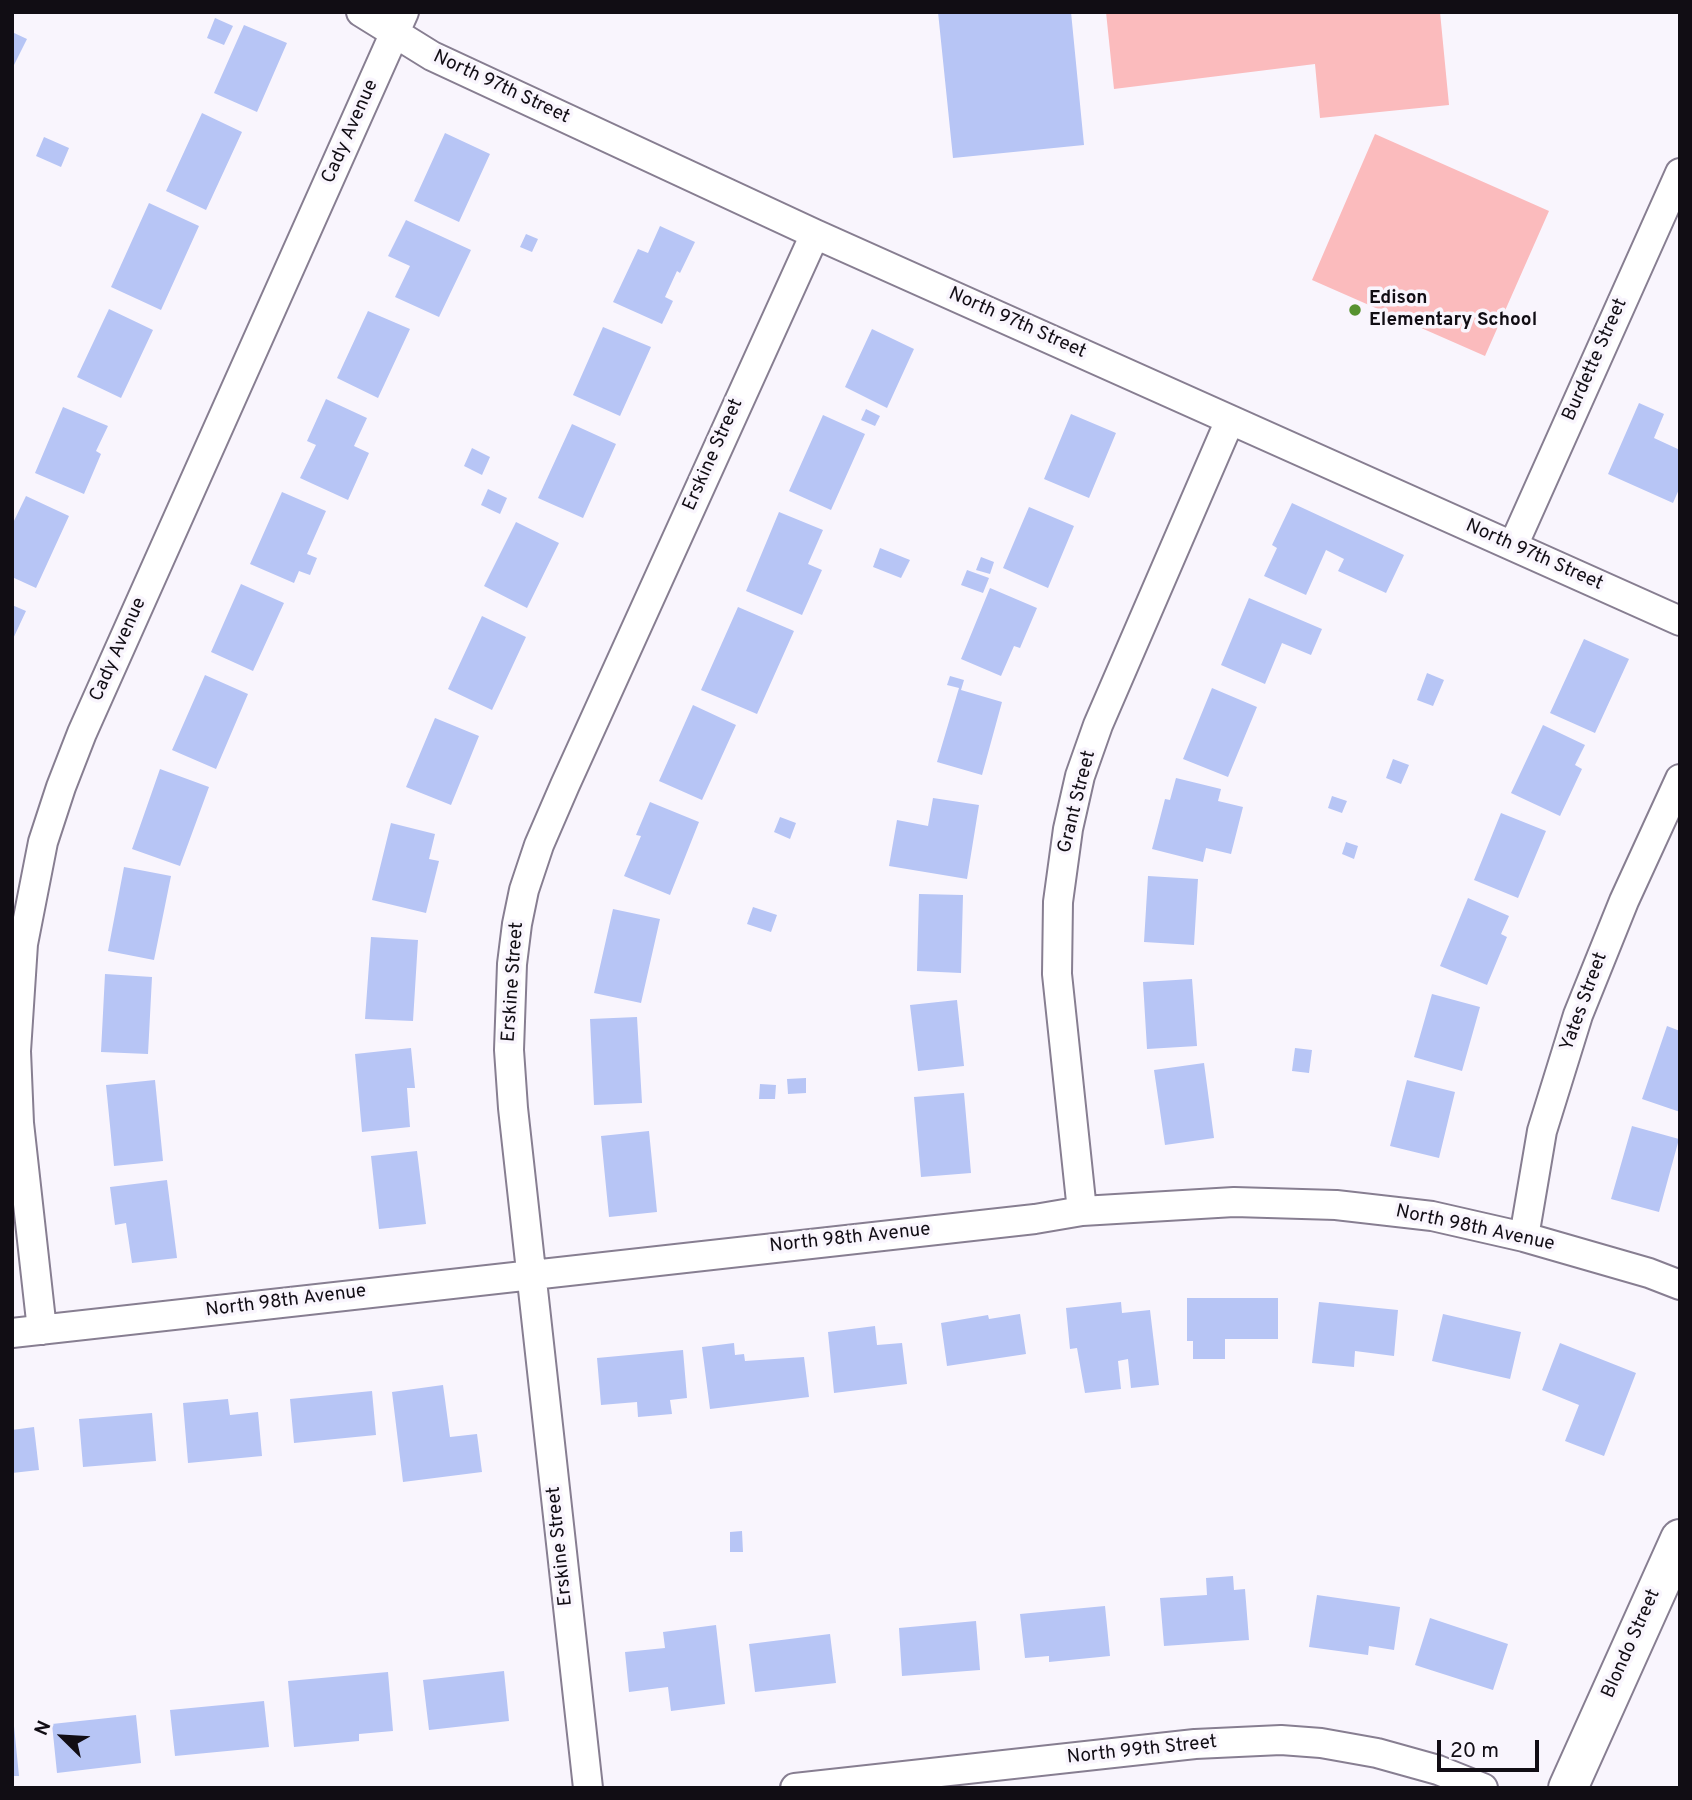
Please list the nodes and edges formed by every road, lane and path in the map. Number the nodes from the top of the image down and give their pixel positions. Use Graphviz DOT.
graph roads {
  1 [pos="361,12"];
  2 [pos="400,22"];
  3 [pos="1680,173"];
  4 [pos="815,233"];
  5 [pos="1230,420"];
  6 [pos="1513,547"];
  7 [pos="1680,621"];
  8 [pos="1680,779"];
  9 [pos="1082,1211"];
  10 [pos="1524,1237"];
  11 [pos="531,1274"];
  12 [pos="1680,1285"];
  13 [pos="42,1330"];
  14 [pos="12,1333"];
  15 [pos="1680,1539"];
  16 [pos="588,1788"];
  17 [pos="795,1788"];
  18 [pos="1483,1788"];
  19 [pos="1568,1788"];
  1 -- 2 [label="street, North 97th Street"];
  2 -- 4 [label="street, North 97th Street"];
  2 -- 13 [label="street, Cady Avenue"];
  3 -- 6 [label="street, Burdette Street"];
  4 -- 5 [label="street, North 97th Street"];
  4 -- 11 [label="street, Erskine Street"];
  5 -- 6 [label="street, North 97th Street"];
  5 -- 9 [label="street, Grant Street"];
  6 -- 7 [label="street, North 97th Street"];
  8 -- 10 [label="street, Yates Street"];
  9 -- 10 [label="street, North 98th Avenue"];
  9 -- 11 [label="street, North 98th Avenue"];
  10 -- 12 [label="street, North 98th Avenue"];
  11 -- 13 [label="street, North 98th Avenue"];
  11 -- 16 [label="street, Erskine Street"];
  13 -- 14 [label="street, North 98th Avenue"];
  15 -- 19 [label="main road, Blondo Street"];
  17 -- 18 [label="street, North 99th Street"];
}
